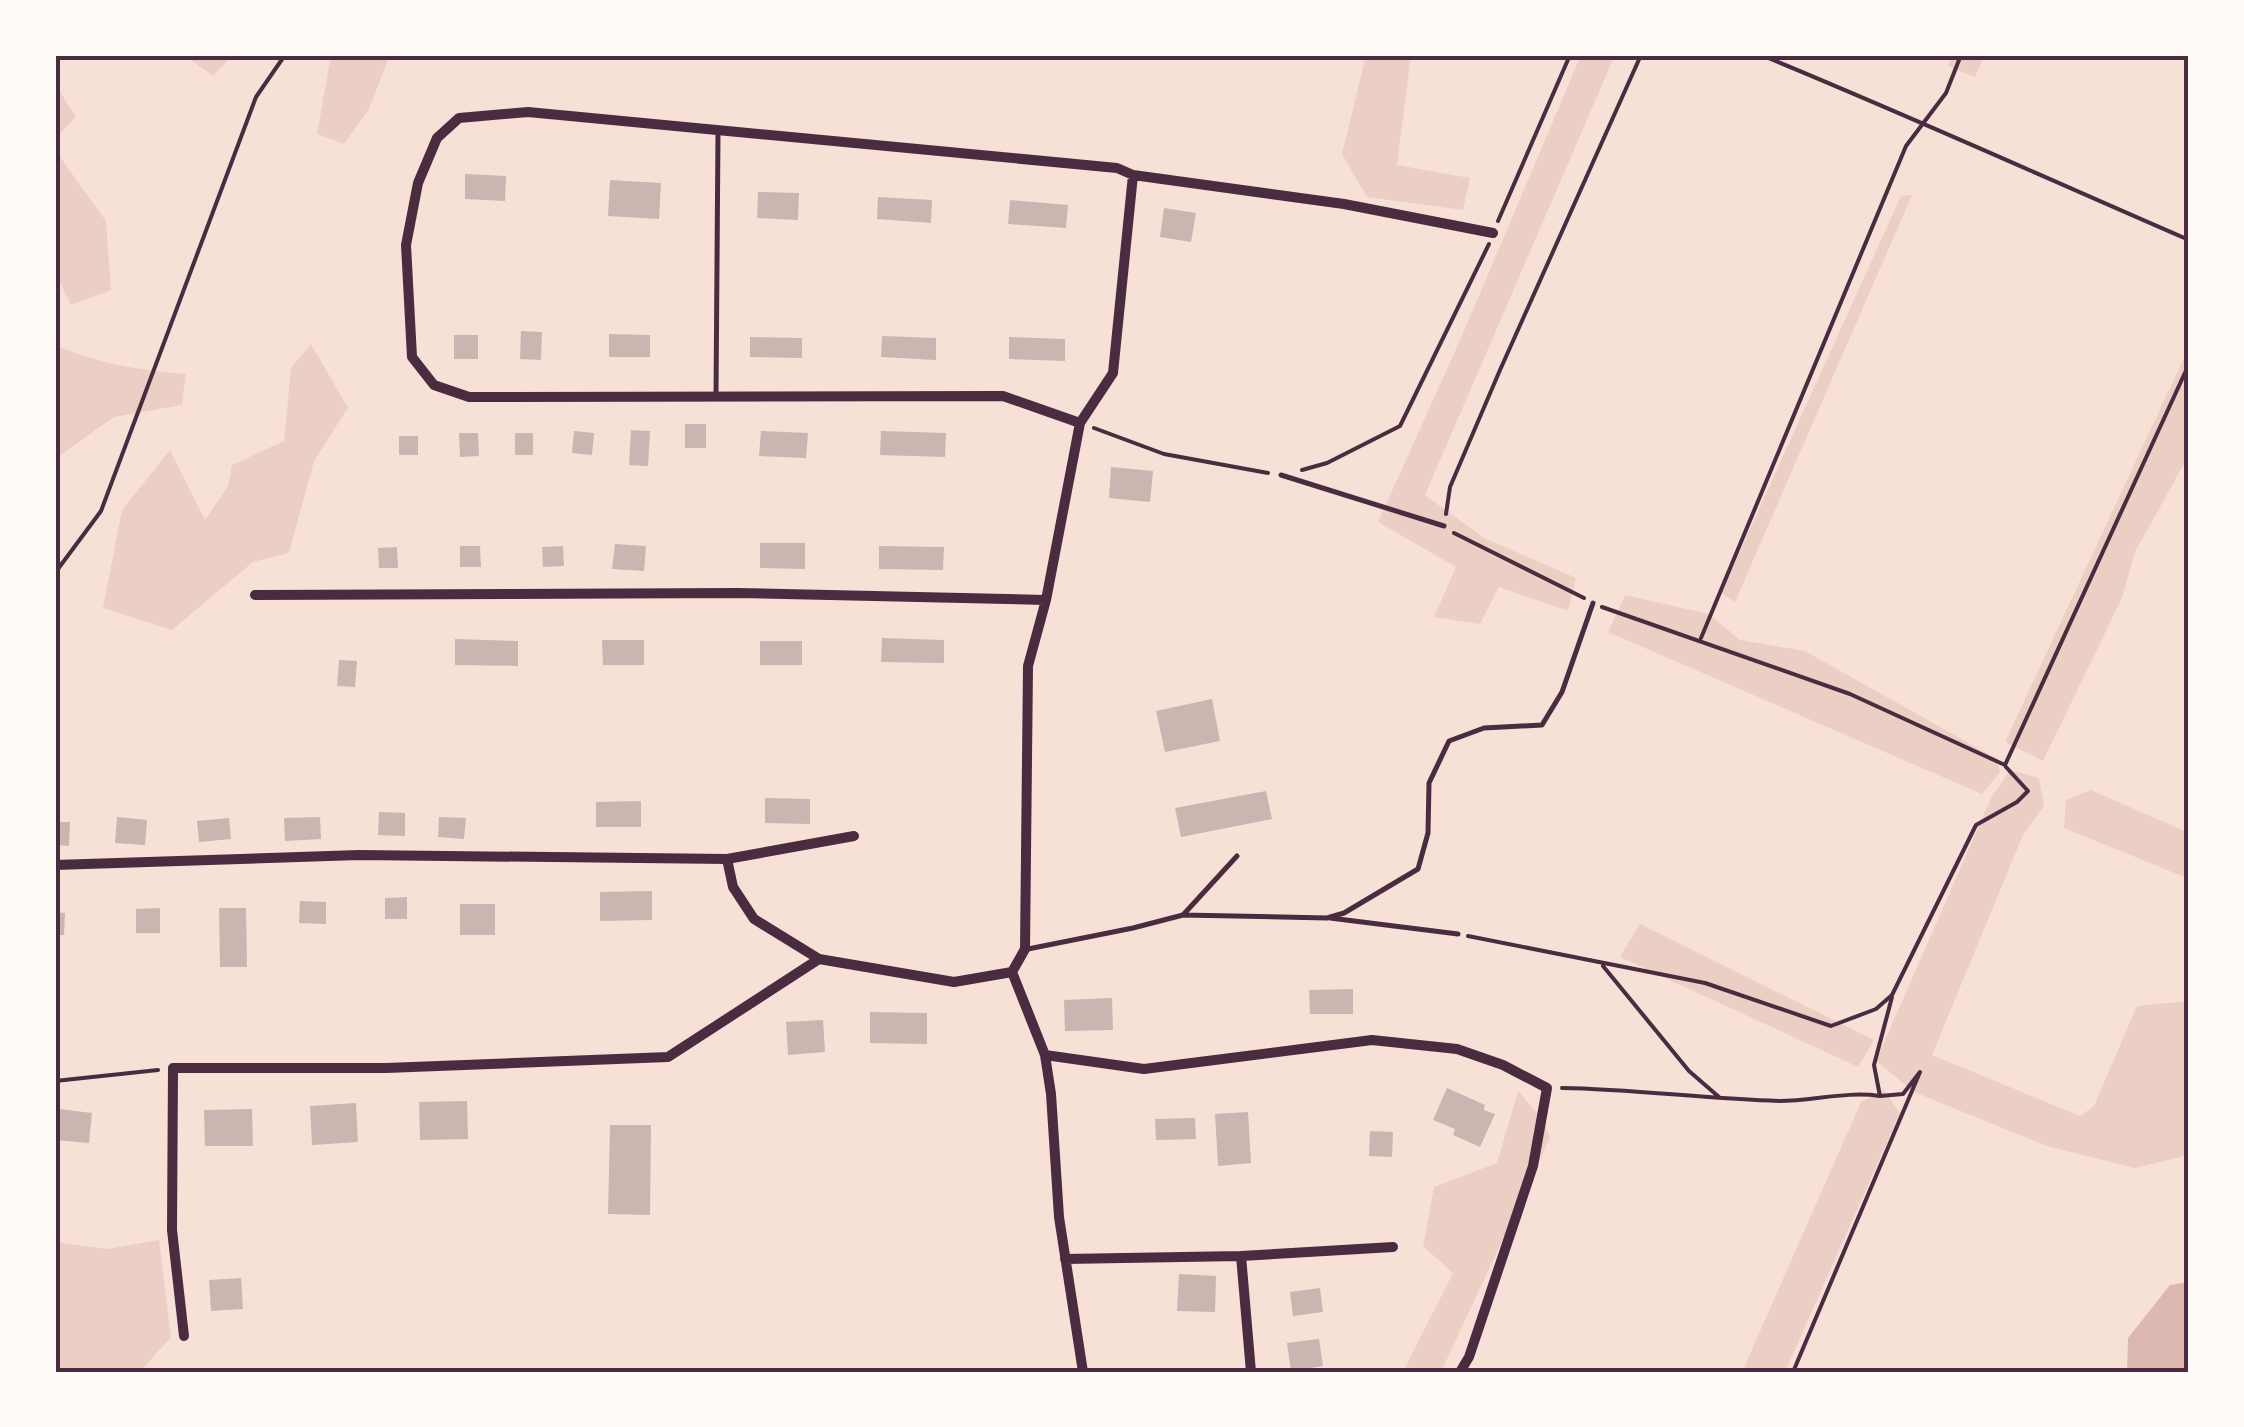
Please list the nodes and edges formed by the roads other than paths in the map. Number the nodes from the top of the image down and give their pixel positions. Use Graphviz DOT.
graph roads {
  1 [pos="718,129"];
  2 [pos="1133,175"];
  3 [pos="1493,233"];
  4 [pos="716,399"];
  5 [pos="1080,423"];
  6 [pos="1281,476"];
  7 [pos="1444,526"];
  8 [pos="256,594"];
  9 [pos="1046,600"];
  10 [pos="1594,603"];
  11 [pos="854,836"];
  12 [pos="1237,856"];
  13 [pos="727,860"];
  14 [pos="55,865"];
  15 [pos="1183,914"];
  16 [pos="1328,918"];
  17 [pos="1458,934"];
  18 [pos="1025,949"];
  19 [pos="819,960"];
  20 [pos="1012,972"];
  21 [pos="1045,1055"];
  22 [pos="1393,1247"];
  23 [pos="1241,1256"];
  24 [pos="1065,1259"];
  25 [pos="184,1336"];
  26 [pos="1082,1372"];
  27 [pos="1252,1372"];
  28 [pos="1460,1372"];
  1 -- 2 [label="street"];
  1 -- 4 [label="lane"];
  1 -- 4 [label="street"];
  2 -- 3 [label="street"];
  2 -- 5 [label="street"];
  4 -- 5 [label="street"];
  5 -- 9 [label="street"];
  6 -- 7 [label="lane"];
  8 -- 9 [label="street"];
  9 -- 18 [label="street"];
  10 -- 16 [label="lane"];
  11 -- 13 [label="street"];
  12 -- 15 [label="lane"];
  13 -- 14 [label="street"];
  13 -- 19 [label="street"];
  15 -- 16 [label="lane"];
  15 -- 18 [label="lane"];
  16 -- 17 [label="lane"];
  18 -- 20 [label="street"];
  19 -- 20 [label="street"];
  19 -- 25 [label="street"];
  20 -- 21 [label="street"];
  21 -- 24 [label="street"];
  21 -- 28 [label="street"];
  22 -- 23 [label="street"];
  23 -- 24 [label="street"];
  23 -- 27 [label="street"];
  24 -- 26 [label="street"];
}
